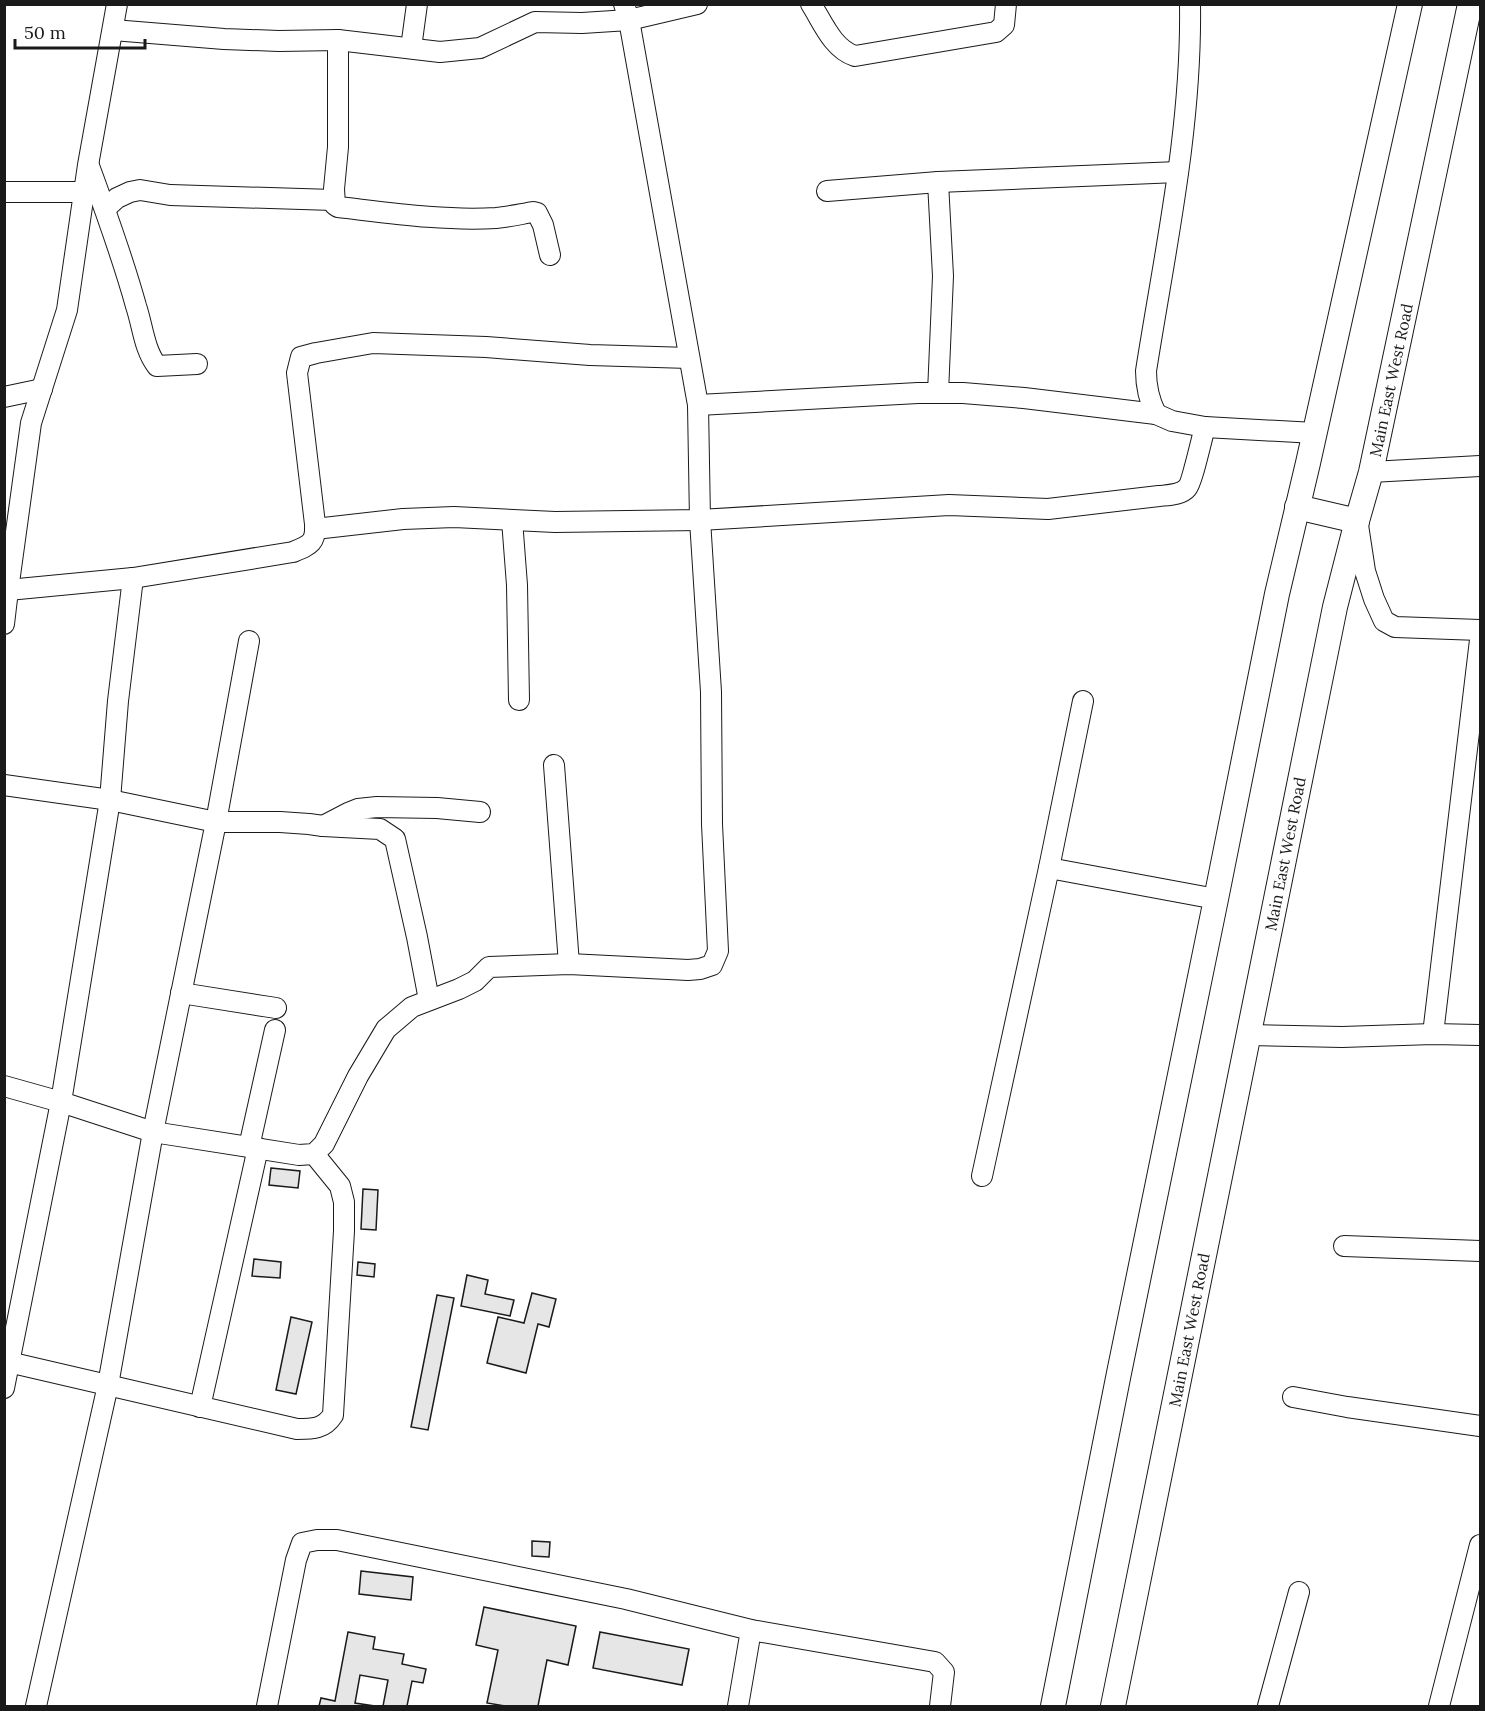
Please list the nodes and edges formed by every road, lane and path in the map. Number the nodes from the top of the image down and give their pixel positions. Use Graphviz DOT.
graph roads {
  1 [pos="117,4"];
  2 [pos="417,4"];
  3 [pos="697,4"];
  4 [pos="811,4"];
  5 [pos="1006,4"];
  6 [pos="1190,4"];
  7 [pos="1410,4"];
  8 [pos="1470,4"];
  9 [pos="626,12"];
  10 [pos="113,30"];
  11 [pos="338,40"];
  12 [pos="411,48"];
  13 [pos="88,165"];
  14 [pos="1178,172"];
  15 [pos="938,182"];
  16 [pos="827,191"];
  17 [pos="4,192"];
  18 [pos="85,192"];
  19 [pos="333,200"];
  20 [pos="105,209"];
  21 [pos="550,255"];
  22 [pos="689,358"];
  23 [pos="197,364"];
  24 [pos="42,389"];
  25 [pos="938,393"];
  26 [pos="4,397"];
  27 [pos="698,405"];
  28 [pos="1156,414"];
  29 [pos="1205,427"];
  30 [pos="1315,433"];
  31 [pos="1480,466"];
  32 [pos="1371,472"];
  33 [pos="1298,507"];
  34 [pos="512,520"];
  35 [pos="700,520"];
  36 [pos="1357,521"];
  37 [pos="315,529"];
  38 [pos="133,578"];
  39 [pos="8,590"];
  40 [pos="4,624"];
  41 [pos="1480,630"];
  42 [pos="1480,640"];
  43 [pos="249,641"];
  44 [pos="519,699"];
  45 [pos="1083,701"];
  46 [pos="554,765"];
  47 [pos="4,784"];
  48 [pos="110,800"];
  49 [pos="480,813"];
  50 [pos="216,822"];
  51 [pos="323,826"];
  52 [pos="1049,868"];
  53 [pos="1216,899"];
  54 [pos="569,964"];
  55 [pos="181,993"];
  56 [pos="429,1000"];
  57 [pos="276,1008"];
  58 [pos="275,1030"];
  59 [pos="1433,1034"];
  60 [pos="1249,1035"];
  61 [pos="1480,1035"];
  62 [pos="4,1086"];
  63 [pos="61,1102"];
  64 [pos="153,1132"];
  65 [pos="254,1147"];
  66 [pos="314,1154"];
  67 [pos="982,1176"];
  68 [pos="1344,1246"];
  69 [pos="1480,1251"];
  70 [pos="7,1362"];
  71 [pos="108,1385"];
  72 [pos="4,1388"];
  73 [pos="1293,1396"];
  74 [pos="200,1407"];
  75 [pos="1480,1426"];
  76 [pos="1480,1545"];
  77 [pos="1299,1592"];
  78 [pos="751,1630"];
  79 [pos="36,1707"];
  80 [pos="267,1707"];
  81 [pos="738,1707"];
  82 [pos="940,1707"];
  83 [pos="1053,1707"];
  84 [pos="1113,1707"];
  85 [pos="1268,1707"];
  86 [pos="1439,1707"];
  1 -- 10 [label="street"];
  2 -- 12 [label="street"];
  3 -- 9 [label="street"];
  4 -- 5 [label="street"];
  6 -- 14 [label="street"];
  7 -- 30 [label="main road"];
  8 -- 32 [label="main road, Main East West Road"];
  9 -- 12 [label="street"];
  9 -- 22 [label="street"];
  10 -- 11 [label="street"];
  10 -- 13 [label="street"];
  11 -- 12 [label="street"];
  11 -- 19 [label="street"];
  13 -- 18 [label="street"];
  13 -- 20 [label="street"];
  14 -- 15 [label="street"];
  14 -- 28 [label="street"];
  15 -- 16 [label="street"];
  15 -- 25 [label="street"];
  17 -- 18 [label="street"];
  18 -- 24 [label="street"];
  19 -- 20 [label="street"];
  19 -- 21 [label="street"];
  20 -- 23 [label="street"];
  22 -- 27 [label="street"];
  22 -- 37 [label="street"];
  24 -- 26 [label="street"];
  24 -- 39 [label="street"];
  25 -- 27 [label="street"];
  25 -- 28 [label="street"];
  27 -- 35 [label="street"];
  28 -- 29 [label="street"];
  29 -- 30 [label="street"];
  29 -- 35 [label="street"];
  30 -- 33 [label="main road"];
  31 -- 32 [label="street"];
  32 -- 36 [label="main road, Main East West Road"];
  33 -- 36 [label="main road"];
  33 -- 53 [label="main road"];
  34 -- 35 [label="street"];
  34 -- 37 [label="street"];
  34 -- 44 [label="street"];
  35 -- 54 [label="street"];
  36 -- 41 [label="street"];
  36 -- 60 [label="main road, Main East West Road"];
  37 -- 38 [label="street"];
  38 -- 39 [label="street"];
  38 -- 48 [label="street"];
  39 -- 40 [label="street"];
  42 -- 59 [label="street"];
  43 -- 50 [label="street"];
  45 -- 52 [label="street"];
  46 -- 54 [label="street"];
  47 -- 48 [label="street"];
  48 -- 50 [label="street"];
  48 -- 63 [label="street"];
  49 -- 51 [label="street"];
  50 -- 51 [label="street"];
  50 -- 55 [label="street"];
  51 -- 56 [label="street"];
  52 -- 53 [label="street"];
  52 -- 67 [label="street"];
  53 -- 83 [label="main road"];
  54 -- 56 [label="street"];
  55 -- 57 [label="street"];
  55 -- 64 [label="street"];
  56 -- 66 [label="street"];
  58 -- 65 [label="street"];
  59 -- 60 [label="street"];
  59 -- 61 [label="street"];
  60 -- 84 [label="main road, Main East West Road"];
  62 -- 63 [label="street"];
  63 -- 64 [label="street"];
  63 -- 70 [label="street"];
  64 -- 65 [label="street"];
  64 -- 71 [label="street"];
  65 -- 66 [label="street"];
  65 -- 74 [label="street"];
  66 -- 74 [label="street"];
  68 -- 69 [label="street"];
  70 -- 71 [label="street"];
  70 -- 72 [label="street"];
  71 -- 74 [label="street"];
  71 -- 79 [label="street"];
  73 -- 75 [label="street"];
  76 -- 86 [label="street"];
  77 -- 85 [label="street"];
  78 -- 80 [label="street"];
  78 -- 81 [label="street"];
  78 -- 82 [label="street"];
}
